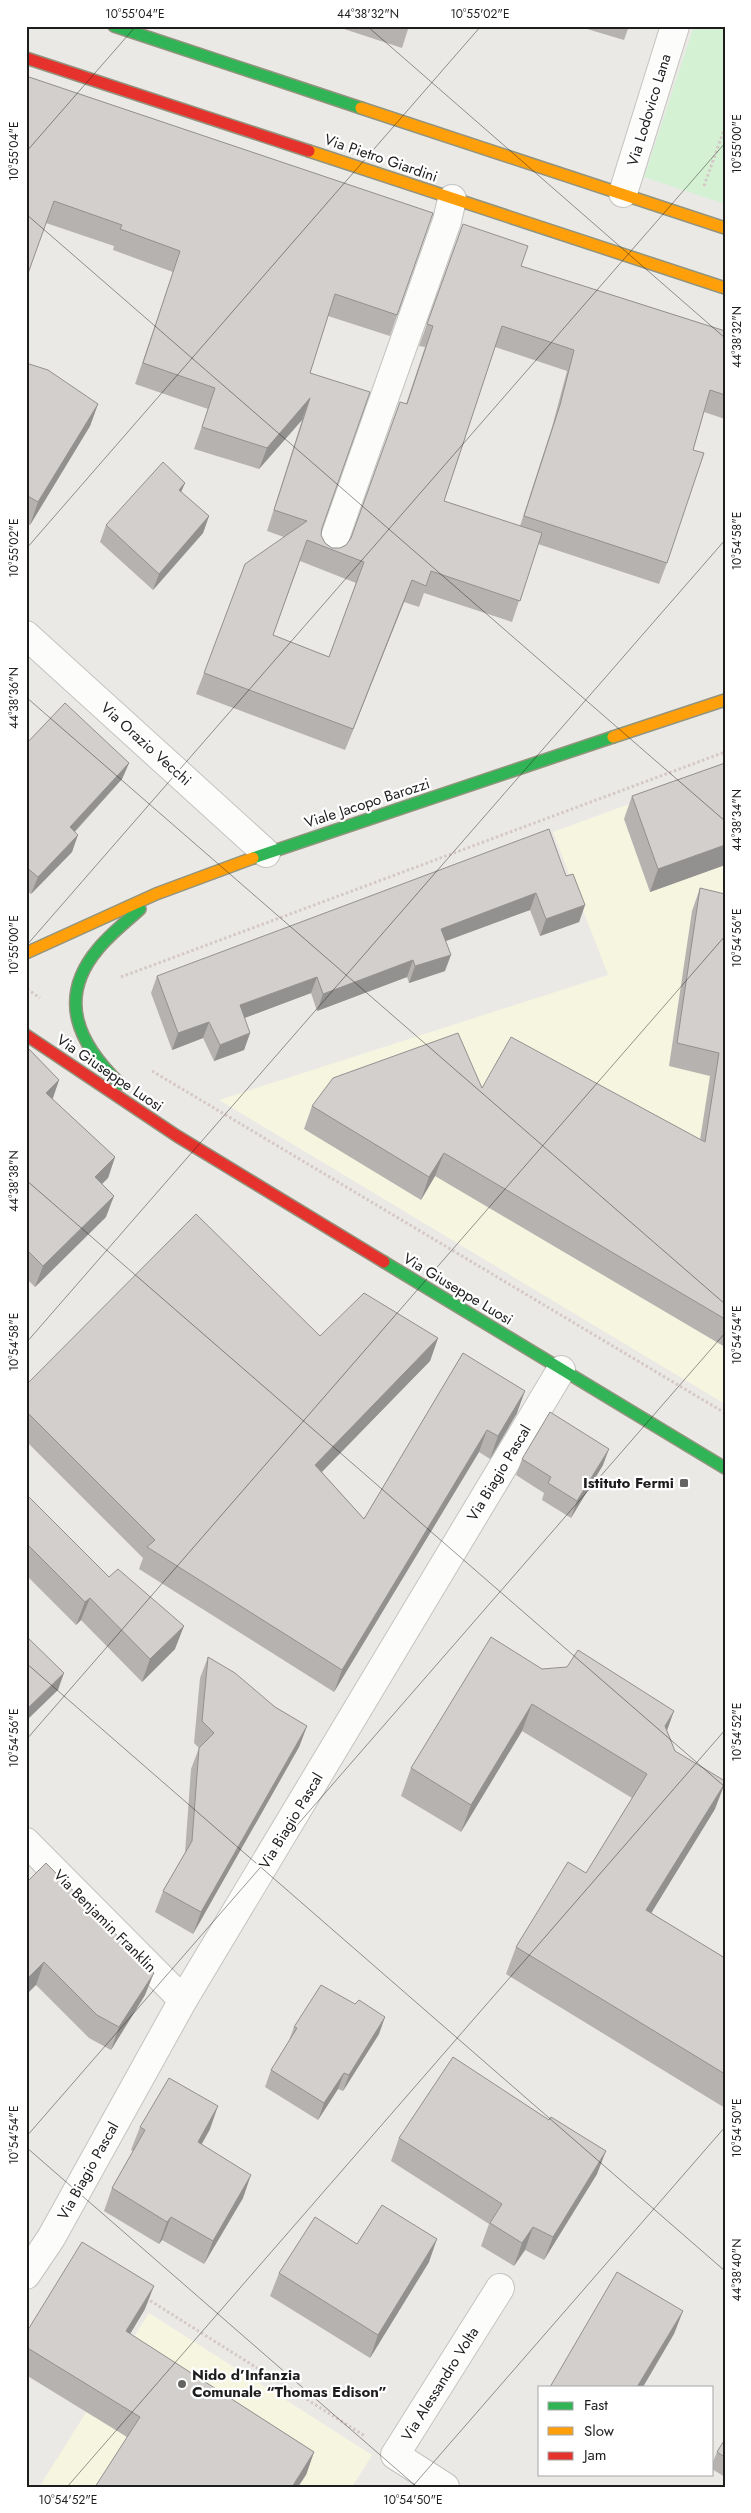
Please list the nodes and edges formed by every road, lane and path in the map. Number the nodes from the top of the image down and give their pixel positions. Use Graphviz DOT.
graph roads {
  1 [pos="114,26"];
  2 [pos="675,26"];
  3 [pos="26,58"];
  4 [pos="725,127"];
  5 [pos="623,194"];
  6 [pos="452,199"];
  7 [pos="696,218"];
  8 [pos="725,228"];
  9 [pos="725,288"];
  10 [pos="329,554"];
  11 [pos="26,635"];
  12 [pos="725,700"];
  13 [pos="725,752"];
  14 [pos="266,853"];
  15 [pos="156,894"];
  16 [pos="26,953"];
  17 [pos="119,978"];
  18 [pos="26,988"];
  19 [pos="77,1022"];
  20 [pos="26,1035"];
  21 [pos="152,1070"];
  22 [pos="177,1136"];
  23 [pos="561,1370"];
  24 [pos="725,1413"];
  25 [pos="725,1468"];
  26 [pos="26,1842"];
  27 [pos="183,2000"];
  28 [pos="26,2274"];
  29 [pos="500,2288"];
  30 [pos="143,2296"];
  31 [pos="395,2455"];
  32 [pos="445,2487"];
  1 -- 5 [label="street"];
  2 -- 5 [label="street, Via Lodovico Lana"];
  3 -- 6 [label="street, Via Pietro Giardini"];
  4 -- 7 [label="path"];
  5 -- 7 [label="street"];
  6 -- 9 [label="street, Via Pietro Giardini"];
  6 -- 10 [label="street"];
  7 -- 8 [label="street"];
  11 -- 14 [label="street, Via Orazio Vecchi"];
  12 -- 14 [label="street, Viale Jacopo Barozzi"];
  13 -- 17 [label="path"];
  14 -- 15 [label="street, Viale Jacopo Barozzi"];
  15 -- 16 [label="street, Viale Jacopo Barozzi"];
  15 -- 19 [label="street, Via Giuseppe Luosi"];
  18 -- 19 [label="path"];
  19 -- 22 [label="street, Via Giuseppe Luosi"];
  20 -- 22 [label="street, Via Giuseppe Luosi"];
  21 -- 24 [label="path"];
  22 -- 23 [label="street, Via Giuseppe Luosi"];
  23 -- 25 [label="street, Via Giuseppe Luosi"];
  23 -- 27 [label="street, Via Biagio Pascal"];
  26 -- 27 [label="street, Via Benjamin Franklin"];
  27 -- 28 [label="street, Via Biagio Pascal"];
  29 -- 31 [label="street, Via Alessandro Volta"];
  30 -- 31 [label="path"];
  31 -- 32 [label="street, Via Alessandro Volta"];
}
